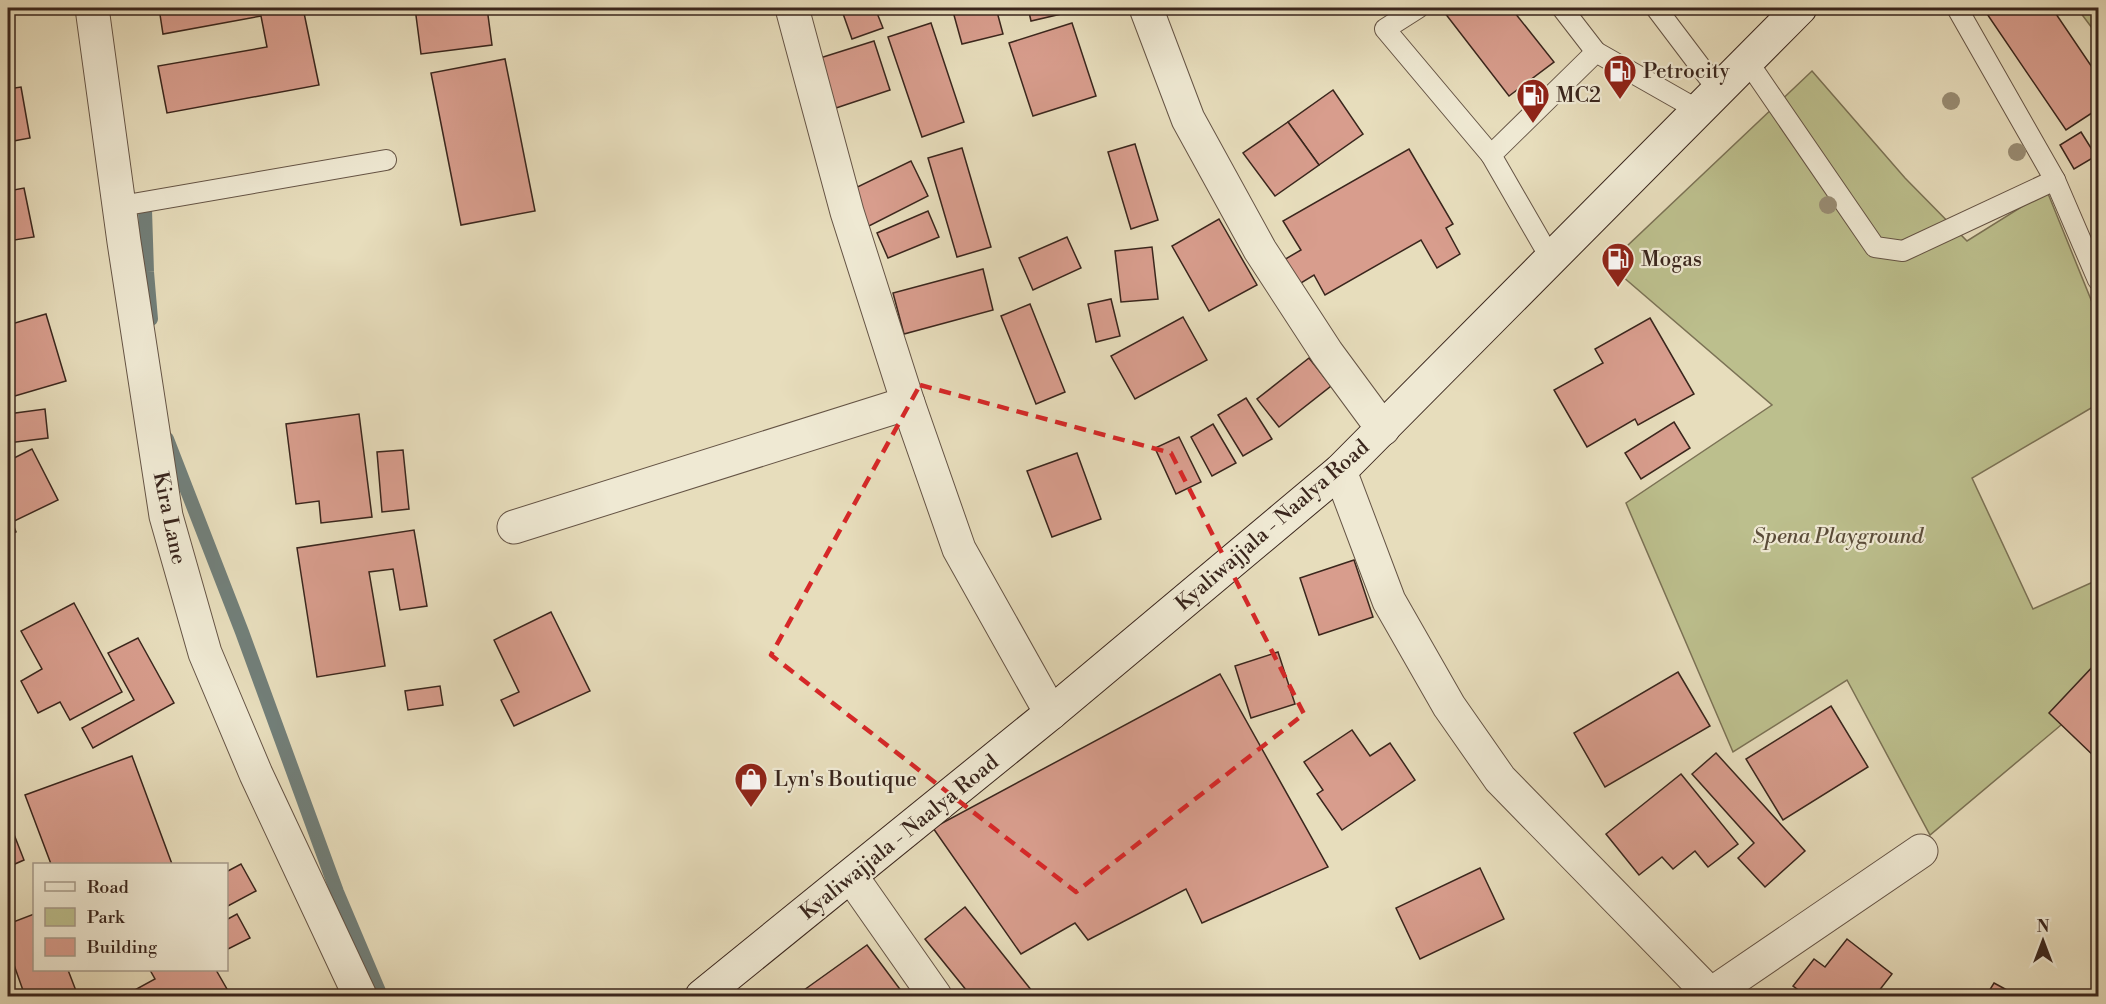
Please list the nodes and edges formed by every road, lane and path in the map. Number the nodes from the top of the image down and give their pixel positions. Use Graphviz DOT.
graph roads {
  1 [pos="92,8"];
  2 [pos="792,8"];
  3 [pos="1146,8"];
  4 [pos="1418,8"];
  5 [pos="1562,8"];
  6 [pos="1656,8"];
  7 [pos="1800,8"];
  8 [pos="1957,8"];
  9 [pos="1596,52"];
  10 [pos="1748,62"];
  11 [pos="1708,100"];
  12 [pos="1491,154"];
  13 [pos="386,160"];
  14 [pos="2055,180"];
  15 [pos="121,206"];
  16 [pos="1551,259"];
  17 [pos="2096,269"];
  18 [pos="908,403"];
  19 [pos="1383,429"];
  20 [pos="1340,471"];
  21 [pos="514,527"];
  22 [pos="1051,713"];
  23 [pos="1921,851"];
  24 [pos="851,876"];
  25 [pos="360,996"];
  26 [pos="702,996"];
  27 [pos="935,996"];
  28 [pos="1711,996"];
  1 -- 15 [label="street, Kira Lane"];
  2 -- 18 [label="street"];
  3 -- 19 [label="street"];
  4 -- 12 [label="lane"];
  5 -- 9 [label="lane"];
  6 -- 11 [label="lane"];
  7 -- 10 [label="street, Kyaliwajjala - Naalya Road"];
  8 -- 14 [label="lane"];
  9 -- 11 [label="lane"];
  9 -- 12 [label="lane"];
  10 -- 11 [label="street, Kyaliwajjala - Naalya Road"];
  10 -- 14 [label="lane"];
  11 -- 16 [label="street, Kyaliwajjala - Naalya Road"];
  12 -- 16 [label="lane"];
  13 -- 15 [label="lane"];
  14 -- 17 [label="lane"];
  15 -- 25 [label="street, Kira Lane"];
  16 -- 19 [label="street, Kyaliwajjala - Naalya Road"];
  18 -- 21 [label="street"];
  18 -- 22 [label="street"];
  19 -- 20 [label="street, Kyaliwajjala - Naalya Road"];
  20 -- 22 [label="street, Kyaliwajjala - Naalya Road"];
  20 -- 28 [label="street"];
  22 -- 24 [label="street, Kyaliwajjala - Naalya Road"];
  23 -- 28 [label="street"];
  24 -- 26 [label="street, Kyaliwajjala - Naalya Road"];
  24 -- 27 [label="street"];
}
